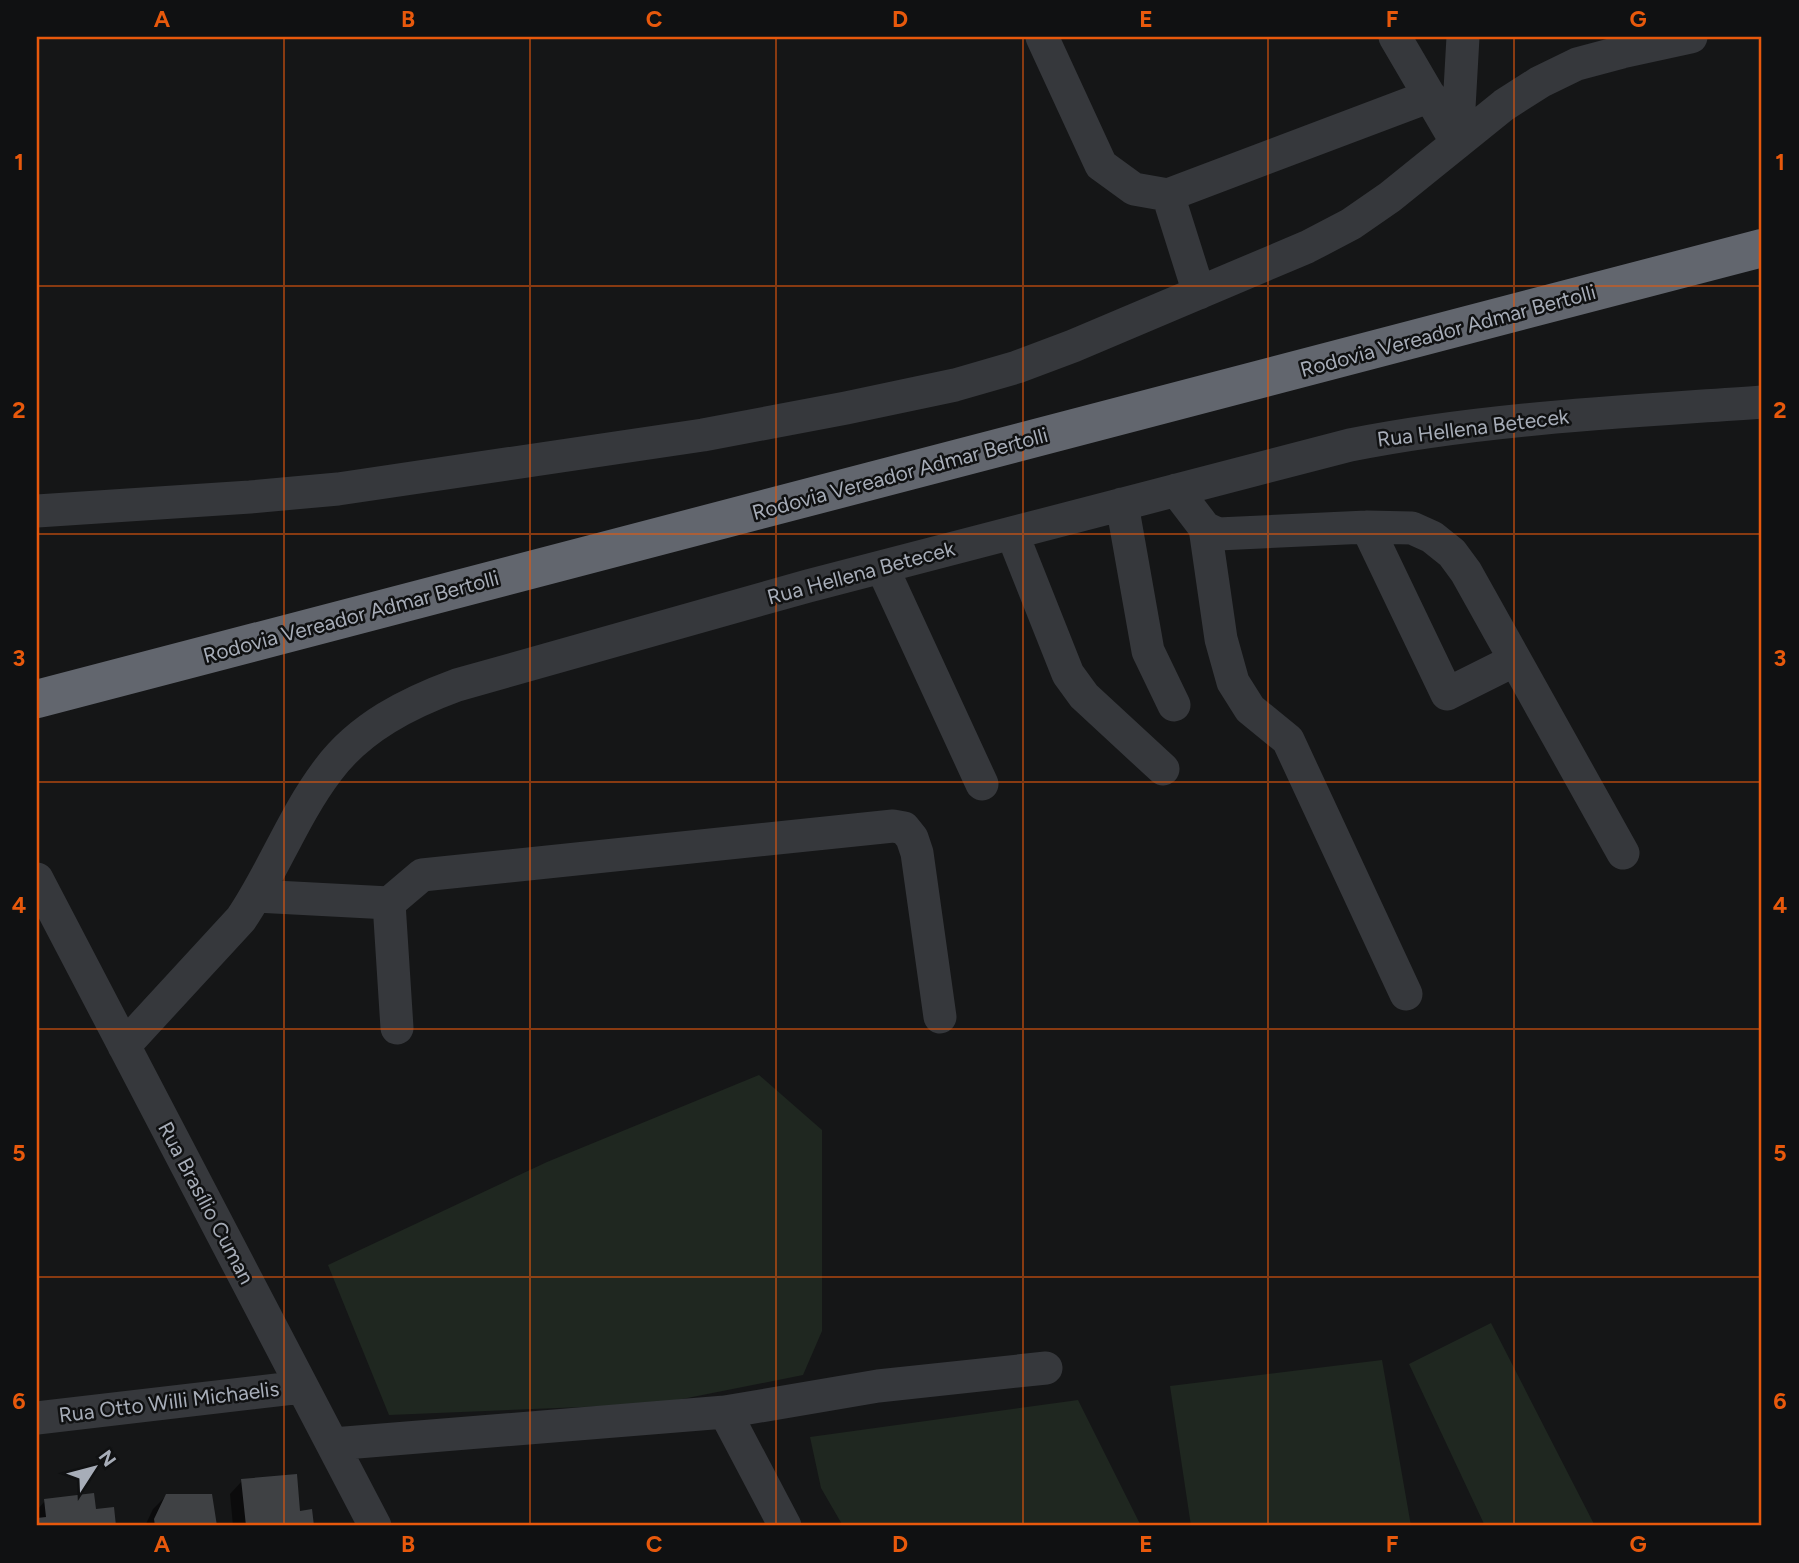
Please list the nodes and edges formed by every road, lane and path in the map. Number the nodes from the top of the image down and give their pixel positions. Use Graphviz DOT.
graph roads {
  1 [pos="1042,37"];
  2 [pos="1395,37"];
  3 [pos="1463,37"];
  4 [pos="1691,37"];
  5 [pos="1430,96"];
  6 [pos="1457,143"];
  7 [pos="1168,195"];
  8 [pos="1762,248"];
  9 [pos="1199,293"];
  10 [pos="1762,402"];
  11 [pos="1176,490"];
  12 [pos="1122,504"];
  13 [pos="37,511"];
  14 [pos="1367,527"];
  15 [pos="1205,528"];
  16 [pos="1012,533"];
  17 [pos="882,567"];
  18 [pos="1516,660"];
  19 [pos="37,699"];
  20 [pos="1174,705"];
  21 [pos="1163,769"];
  22 [pos="982,784"];
  23 [pos="1623,853"];
  24 [pos="37,880"];
  25 [pos="256,897"];
  26 [pos="389,903"];
  27 [pos="1406,993"];
  28 [pos="940,1017"];
  29 [pos="397,1028"];
  30 [pos="124,1045"];
  31 [pos="1046,1368"];
  32 [pos="302,1387"];
  33 [pos="725,1412"];
  34 [pos="37,1418"];
  35 [pos="333,1444"];
  36 [pos="375,1526"];
  37 [pos="785,1526"];
  1 -- 7 [label="street"];
  2 -- 5 [label="street"];
  3 -- 6 [label="street"];
  4 -- 6 [label="street"];
  5 -- 6 [label="street"];
  5 -- 7 [label="street"];
  6 -- 9 [label="street"];
  7 -- 9 [label="street"];
  8 -- 19 [label="highway, Rodovia Vereador Admar Bertolli"];
  9 -- 13 [label="street"];
  10 -- 11 [label="street, Rua Hellena Betecek"];
  11 -- 12 [label="street, Rua Hellena Betecek"];
  11 -- 15 [label="street"];
  12 -- 16 [label="street, Rua Hellena Betecek"];
  12 -- 20 [label="street"];
  14 -- 15 [label="street"];
  14 -- 18 [label="street"];
  14 -- 18 [label="street"];
  15 -- 27 [label="street"];
  16 -- 17 [label="street, Rua Hellena Betecek"];
  16 -- 21 [label="street"];
  17 -- 22 [label="street"];
  17 -- 25 [label="street, Rua Hellena Betecek"];
  18 -- 23 [label="street"];
  24 -- 30 [label="street, Rua Brasílio Cuman"];
  25 -- 26 [label="street"];
  25 -- 30 [label="street, Rua Hellena Betecek"];
  26 -- 28 [label="street"];
  26 -- 29 [label="street"];
  30 -- 32 [label="street, Rua Brasílio Cuman"];
  31 -- 33 [label="street"];
  32 -- 34 [label="street, Rua Otto Willi Michaelis"];
  32 -- 35 [label="street, Rua Brasílio Cuman"];
  33 -- 35 [label="street"];
  33 -- 37 [label="street"];
  35 -- 36 [label="street, Rua Brasílio Cuman"];
}
